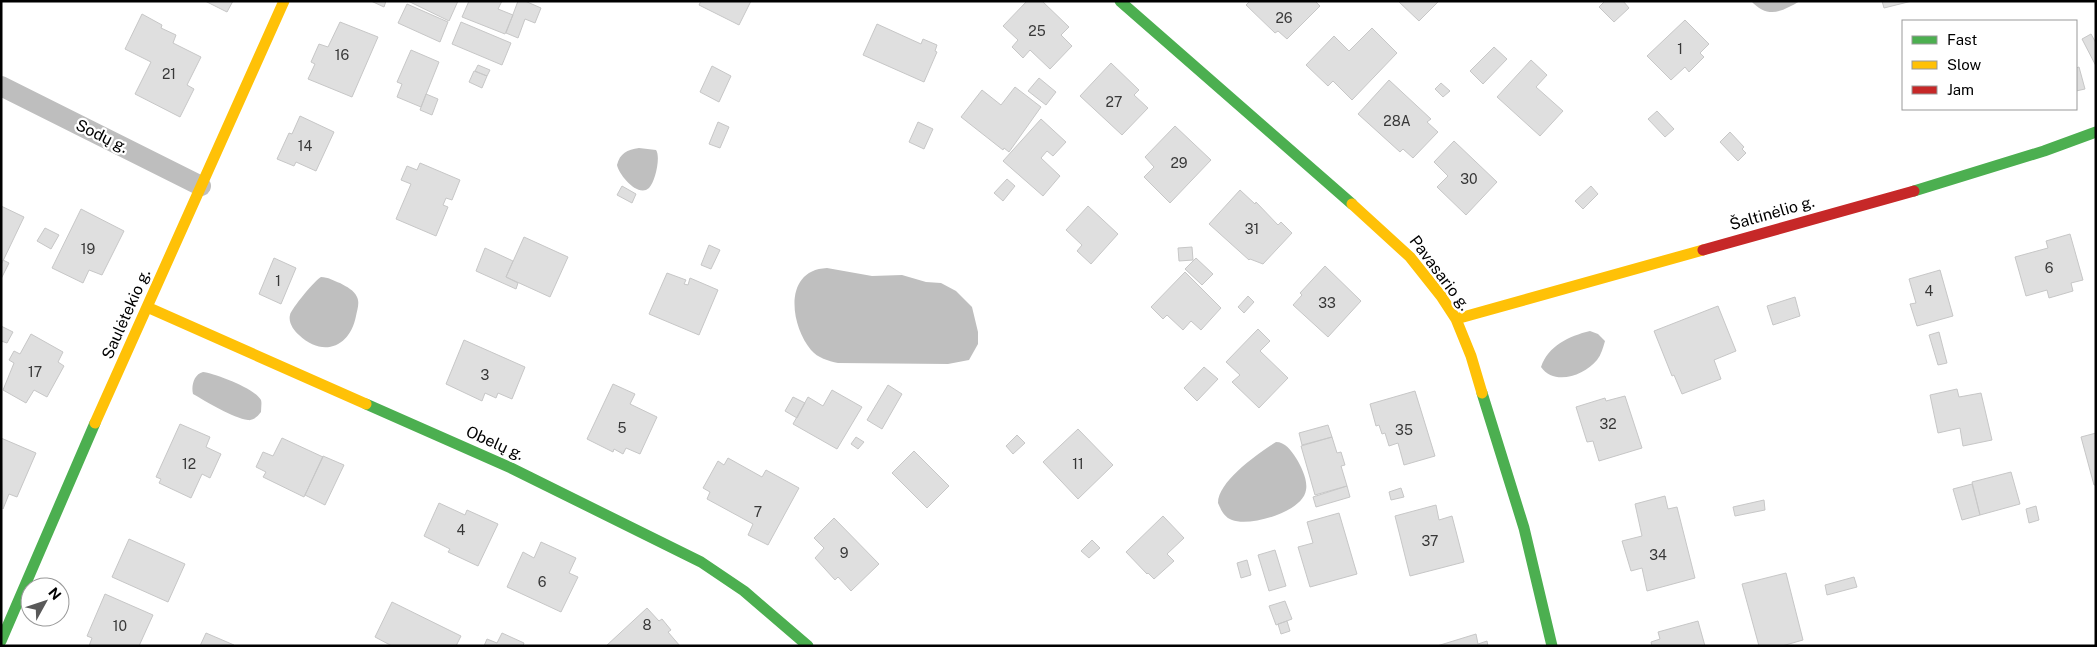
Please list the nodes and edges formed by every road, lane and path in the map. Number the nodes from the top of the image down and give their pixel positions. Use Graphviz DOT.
graph roads {
  1 [pos="284,1"];
  2 [pos="1120,1"];
  3 [pos="1,86"];
  4 [pos="2096,132"];
  5 [pos="201,186"];
  6 [pos="147,307"];
  7 [pos="1456,318"];
  8 [pos="1,641"];
  9 [pos="808,646"];
  10 [pos="1552,646"];
  1 -- 5 [label="street, Saulėtekio g."];
  2 -- 7 [label="street, Pavasario g."];
  3 -- 5 [label="street, Sodų g."];
  4 -- 7 [label="street, Šaltinėlio g."];
  5 -- 6 [label="street, Saulėtekio g."];
  6 -- 8 [label="street, Saulėtekio g."];
  6 -- 9 [label="street, Obelų g."];
  7 -- 10 [label="street, Pavasario g."];
}
